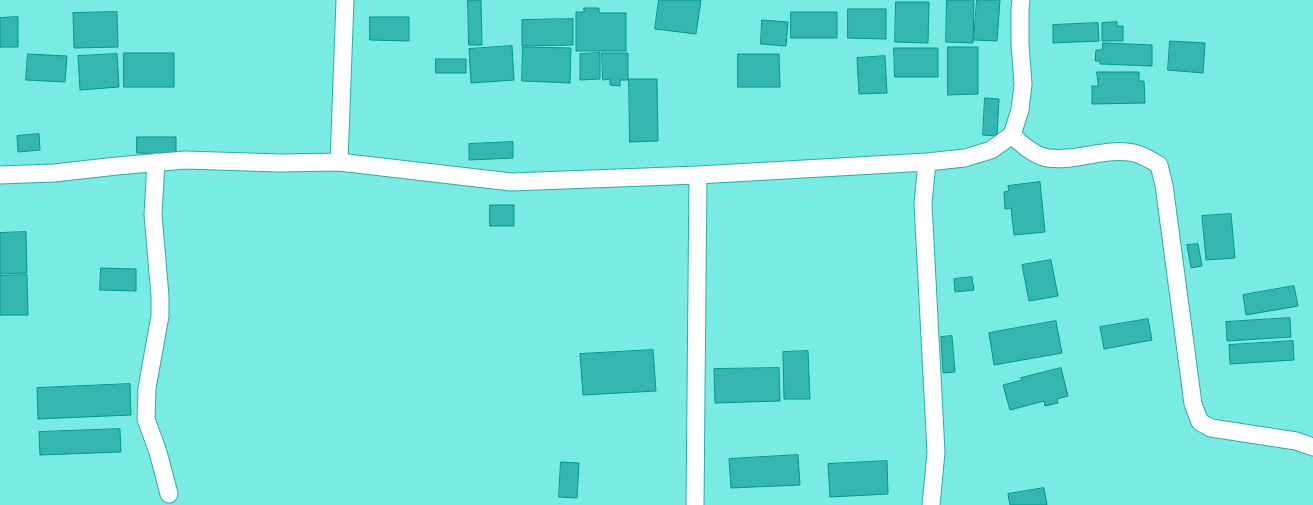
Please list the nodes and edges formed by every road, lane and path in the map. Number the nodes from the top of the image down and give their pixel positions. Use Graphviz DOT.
graph roads {
  1 [pos="345,0"];
  2 [pos="1021,0"];
  3 [pos="1012,135"];
  4 [pos="156,162"];
  5 [pos="339,162"];
  6 [pos="926,162"];
  7 [pos="0,175"];
  8 [pos="698,175"];
  9 [pos="1313,447"];
  10 [pos="169,494"];
  11 [pos="695,505"];
  12 [pos="932,505"];
  1 -- 5 [label="street"];
  2 -- 3 [label="street"];
  3 -- 6 [label="street"];
  3 -- 9 [label="street"];
  4 -- 5 [label="street"];
  4 -- 7 [label="street"];
  4 -- 10 [label="street"];
  5 -- 8 [label="street"];
  6 -- 8 [label="street"];
  6 -- 12 [label="street"];
  8 -- 11 [label="street"];
}
